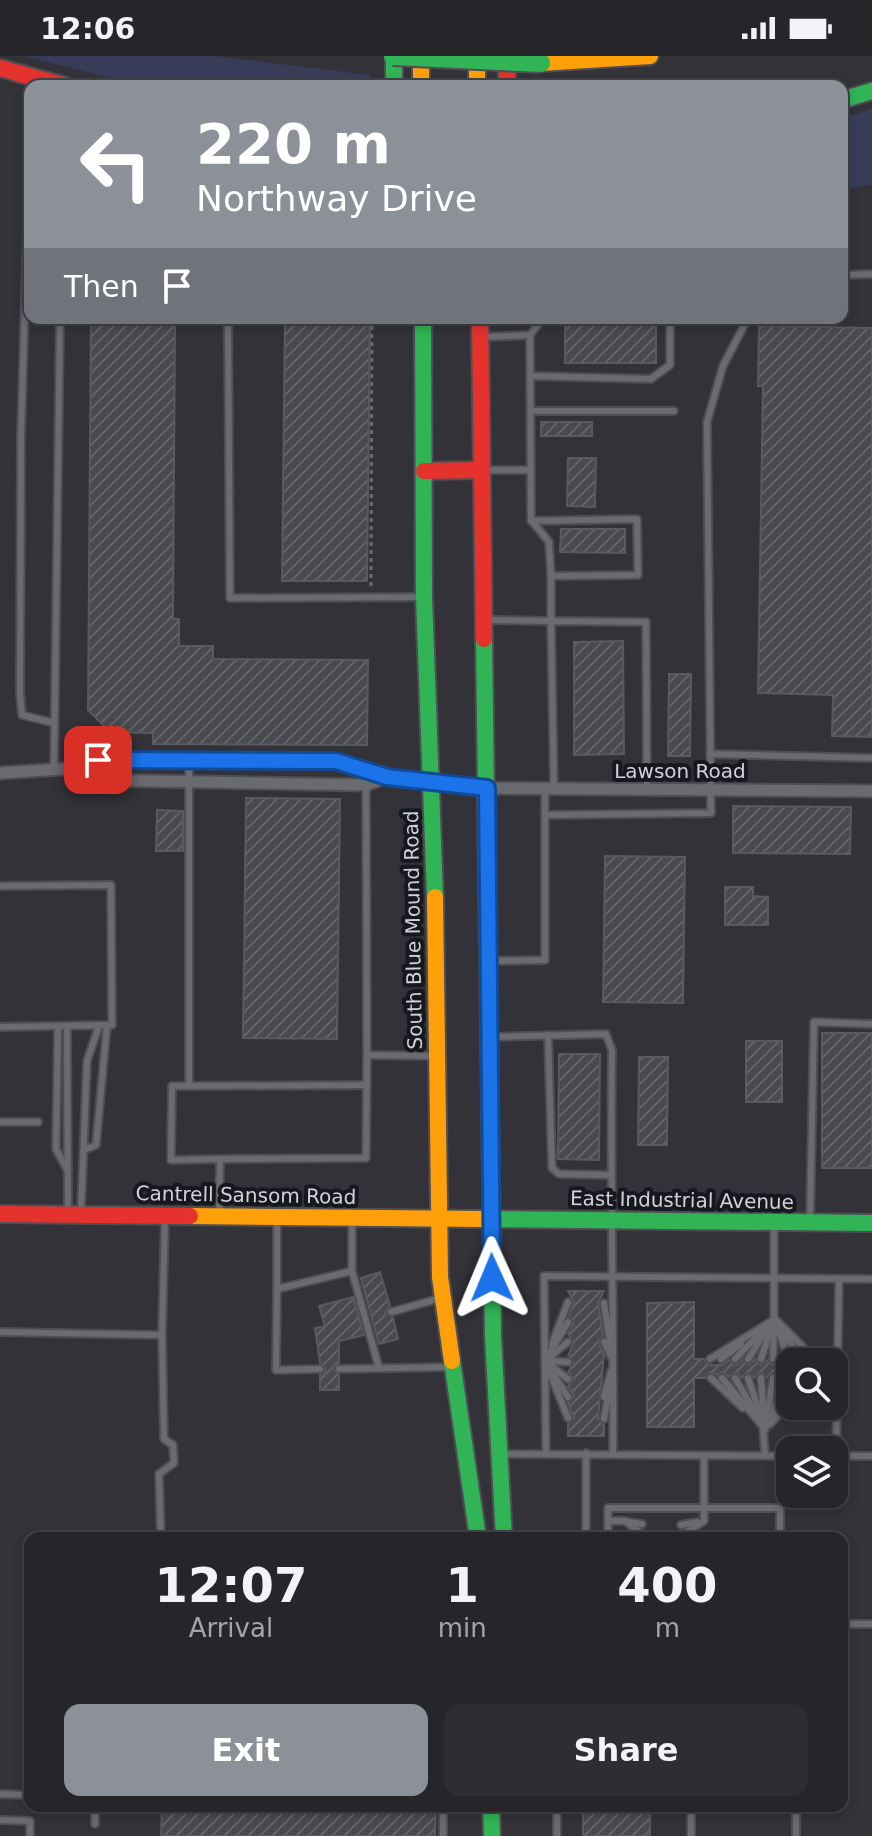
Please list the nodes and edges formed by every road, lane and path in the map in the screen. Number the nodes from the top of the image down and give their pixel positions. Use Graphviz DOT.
graph roads {
  1 [pos="394,56"];
  2 [pos="421,56"];
  3 [pos="477,56"];
  4 [pos="507,56"];
  5 [pos="650,56"];
  6 [pos="0,68"];
  7 [pos="44,80"];
  8 [pos="394,80"];
  9 [pos="421,80"];
  10 [pos="477,80"];
  11 [pos="507,80"];
  12 [pos="872,91"];
  13 [pos="848,98"];
  14 [pos="872,274"];
  15 [pos="848,275"];
  16 [pos="25,324"];
  17 [pos="60,324"];
  18 [pos="372,324"];
  19 [pos="423,324"];
  20 [pos="538,324"];
  21 [pos="670,324"];
  22 [pos="745,324"];
  23 [pos="228,327"];
  24 [pos="480,327"];
  25 [pos="530,335"];
  26 [pos="530,376"];
  27 [pos="531,411"];
  28 [pos="674,411"];
  29 [pos="481,470"];
  30 [pos="531,470"];
  31 [pos="424,471"];
  32 [pos="531,521"];
  33 [pos="551,576"];
  34 [pos="424,597"];
  35 [pos="372,598"];
  36 [pos="482,620"];
  37 [pos="551,621"];
  38 [pos="54,723"];
  39 [pos="710,754"];
  40 [pos="872,758"];
  41 [pos="189,759"];
  42 [pos="77,768"];
  43 [pos="54,770"];
  44 [pos="0,773"];
  45 [pos="387,777"];
  46 [pos="190,781"];
  47 [pos="433,782"];
  48 [pos="366,785"];
  49 [pos="487,788"];
  50 [pos="549,789"];
  51 [pos="647,789"];
  52 [pos="710,789"];
  53 [pos="872,791"];
  54 [pos="545,815"];
  55 [pos="0,886"];
  56 [pos="489,961"];
  57 [pos="872,1024"];
  58 [pos="62,1026"];
  59 [pos="103,1026"];
  60 [pos="0,1027"];
  61 [pos="548,1035"];
  62 [pos="490,1037"];
  63 [pos="367,1055"];
  64 [pos="438,1056"];
  65 [pos="367,1085"];
  66 [pos="189,1086"];
  67 [pos="0,1122"];
  68 [pos="38,1122"];
  69 [pos="84,1150"];
  70 [pos="220,1159"];
  71 [pos="68,1172"];
  72 [pos="610,1175"];
  73 [pos="0,1214"];
  74 [pos="74,1215"];
  75 [pos="219,1216"];
  76 [pos="165,1217"];
  77 [pos="277,1217"];
  78 [pos="352,1218"];
  79 [pos="439,1220"];
  80 [pos="491,1220"];
  81 [pos="613,1222"];
  82 [pos="774,1223"];
  83 [pos="810,1223"];
  84 [pos="872,1223"];
  85 [pos="352,1271"];
  86 [pos="614,1276"];
  87 [pos="775,1278"];
  88 [pos="839,1279"];
  89 [pos="872,1279"];
  90 [pos="277,1289"];
  91 [pos="441,1298"];
  92 [pos="568,1302"];
  93 [pos="604,1303"];
  94 [pos="391,1312"];
  95 [pos="774,1318"];
  96 [pos="568,1322"];
  97 [pos="604,1323"];
  98 [pos="0,1332"];
  99 [pos="162,1335"];
  100 [pos="568,1342"];
  101 [pos="604,1342"];
  102 [pos="784,1348"];
  103 [pos="794,1348"];
  104 [pos="804,1348"];
  105 [pos="710,1359"];
  106 [pos="721,1359"];
  107 [pos="735,1359"];
  108 [pos="748,1359"];
  109 [pos="761,1359"];
  110 [pos="773,1359"];
  111 [pos="545,1361"];
  112 [pos="568,1362"];
  113 [pos="604,1362"];
  114 [pos="613,1362"];
  115 [pos="451,1367"];
  116 [pos="379,1368"];
  117 [pos="320,1369"];
  118 [pos="339,1369"];
  119 [pos="604,1378"];
  120 [pos="711,1378"];
  121 [pos="722,1378"];
  122 [pos="735,1378"];
  123 [pos="748,1378"];
  124 [pos="761,1378"];
  125 [pos="773,1378"];
  126 [pos="568,1379"];
  127 [pos="568,1397"];
  128 [pos="604,1397"];
  129 [pos="776,1405"];
  130 [pos="776,1413"];
  131 [pos="568,1418"];
  132 [pos="776,1418"];
  133 [pos="604,1419"];
  134 [pos="765,1429"];
  135 [pos="835,1436"];
  136 [pos="546,1453"];
  137 [pos="586,1453"];
  138 [pos="502,1454"];
  139 [pos="613,1454"];
  140 [pos="704,1455"];
  141 [pos="765,1455"];
  142 [pos="776,1455"];
  143 [pos="848,1456"];
  144 [pos="872,1456"];
  145 [pos="704,1508"];
  146 [pos="608,1521"];
  147 [pos="625,1521"];
  148 [pos="704,1521"];
  149 [pos="642,1524"];
  150 [pos="681,1525"];
  151 [pos="161,1532"];
  152 [pos="477,1532"];
  153 [pos="504,1532"];
  154 [pos="586,1532"];
  155 [pos="608,1532"];
  156 [pos="639,1532"];
  157 [pos="687,1532"];
  158 [pos="780,1532"];
  159 [pos="848,1624"];
  160 [pos="872,1624"];
  161 [pos="0,1794"];
  162 [pos="24,1795"];
  163 [pos="95,1812"];
  164 [pos="443,1812"];
  165 [pos="491,1812"];
  166 [pos="557,1812"];
  167 [pos="691,1812"];
  168 [pos="796,1812"];
  169 [pos="0,1820"];
  170 [pos="95,1824"];
  171 [pos="30,1836"];
  172 [pos="443,1836"];
  173 [pos="492,1836"];
  174 [pos="557,1836"];
  175 [pos="691,1836"];
  176 [pos="796,1836"];
  1 -- 5 [label="main road, bridge"];
  1 -- 8 [label="main road"];
  2 -- 9 [label="main road"];
  3 -- 10 [label="main road"];
  4 -- 11 [label="main road"];
  6 -- 7 [label="main road"];
  12 -- 13 [label="main road"];
  14 -- 15 [label="lane"];
  16 -- 38 [label="lane"];
  17 -- 38 [label="lane"];
  18 -- 35 [label="path"];
  19 -- 31 [label="main road, South Blue Mound Road"];
  20 -- 25 [label="lane"];
  21 -- 26 [label="lane"];
  22 -- 39 [label="lane"];
  23 -- 35 [label="lane"];
  24 -- 25 [label="lane"];
  24 -- 29 [label="main road"];
  25 -- 26 [label="lane"];
  26 -- 27 [label="lane"];
  27 -- 28 [label="lane"];
  27 -- 30 [label="lane"];
  29 -- 30 [label="lane"];
  29 -- 31 [label="main road"];
  29 -- 36 [label="main road"];
  30 -- 32 [label="lane"];
  31 -- 34 [label="main road, South Blue Mound Road"];
  32 -- 33 [label="lane"];
  32 -- 33 [label="lane"];
  33 -- 37 [label="lane"];
  34 -- 35 [label="lane"];
  34 -- 47 [label="main road, South Blue Mound Road"];
  36 -- 37 [label="lane"];
  36 -- 49 [label="main road"];
  37 -- 50 [label="lane"];
  37 -- 51 [label="lane"];
  38 -- 43 [label="lane"];
  39 -- 40 [label="lane"];
  39 -- 52 [label="lane"];
  41 -- 42 [label="street, Lawson Road"];
  41 -- 45 [label="street, Lawson Road"];
  41 -- 46 [label="lane"];
  42 -- 43 [label="street, Lawson Road"];
  42 -- 46 [label="street"];
  43 -- 44 [label="street, Lawson Road"];
  45 -- 47 [label="street, Lawson Road"];
  45 -- 48 [label="street"];
  46 -- 48 [label="street"];
  46 -- 66 [label="lane"];
  47 -- 49 [label="street, Lawson Road"];
  47 -- 64 [label="main road, South Blue Mound Road"];
  48 -- 63 [label="lane"];
  49 -- 50 [label="street, Lawson Road"];
  49 -- 56 [label="main road"];
  50 -- 51 [label="street, Lawson Road"];
  50 -- 54 [label="lane"];
  51 -- 52 [label="street, Lawson Road"];
  52 -- 53 [label="street, Lawson Road"];
  52 -- 54 [label="lane"];
  54 -- 56 [label="lane"];
  55 -- 59 [label="lane"];
  56 -- 62 [label="main road"];
  57 -- 83 [label="lane"];
  58 -- 59 [label="lane"];
  58 -- 60 [label="lane"];
  58 -- 71 [label="lane"];
  58 -- 71 [label="lane"];
  59 -- 69 [label="lane"];
  59 -- 69 [label="lane"];
  61 -- 62 [label="lane"];
  61 -- 72 [label="lane"];
  61 -- 72 [label="lane"];
  62 -- 80 [label="main road"];
  63 -- 64 [label="lane"];
  63 -- 65 [label="lane"];
  64 -- 79 [label="main road, South Blue Mound Road"];
  65 -- 66 [label="lane"];
  65 -- 70 [label="lane"];
  66 -- 70 [label="lane"];
  67 -- 68 [label="lane"];
  69 -- 74 [label="lane"];
  70 -- 75 [label="lane"];
  71 -- 74 [label="lane"];
  72 -- 81 [label="lane"];
  73 -- 74 [label="main road, Cantrell Sansom Road"];
  74 -- 76 [label="main road, Cantrell Sansom Road"];
  75 -- 76 [label="main road, Cantrell Sansom Road"];
  75 -- 77 [label="main road, Cantrell Sansom Road"];
  76 -- 99 [label="lane"];
  77 -- 78 [label="main road, Cantrell Sansom Road"];
  77 -- 90 [label="lane"];
  78 -- 79 [label="main road, Cantrell Sansom Road"];
  78 -- 85 [label="lane"];
  79 -- 80 [label="main road, Cantrell Sansom Road"];
  79 -- 91 [label="main road, South Blue Mound Road"];
  80 -- 81 [label="main road, East Industrial Avenue"];
  80 -- 138 [label="main road"];
  81 -- 82 [label="main road, East Industrial Avenue"];
  81 -- 86 [label="lane"];
  82 -- 83 [label="main road, East Industrial Avenue"];
  82 -- 87 [label="lane"];
  83 -- 84 [label="main road, East Industrial Avenue"];
  85 -- 90 [label="lane"];
  85 -- 116 [label="lane"];
  86 -- 87 [label="lane"];
  86 -- 111 [label="lane"];
  86 -- 114 [label="lane"];
  87 -- 88 [label="lane"];
  87 -- 95 [label="lane"];
  88 -- 89 [label="lane"];
  88 -- 135 [label="lane"];
  90 -- 117 [label="lane"];
  91 -- 94 [label="lane"];
  91 -- 115 [label="main road, South Blue Mound Road"];
  92 -- 111 [label="lane"];
  93 -- 114 [label="lane"];
  95 -- 102 [label="lane"];
  95 -- 103 [label="lane"];
  95 -- 104 [label="lane"];
  95 -- 105 [label="lane"];
  95 -- 106 [label="lane"];
  95 -- 107 [label="lane"];
  95 -- 108 [label="lane"];
  95 -- 109 [label="lane"];
  95 -- 110 [label="lane"];
  96 -- 111 [label="lane"];
  97 -- 114 [label="lane"];
  98 -- 99 [label="lane"];
  99 -- 151 [label="lane"];
  100 -- 111 [label="lane"];
  101 -- 114 [label="lane"];
  111 -- 112 [label="lane"];
  111 -- 126 [label="lane"];
  111 -- 127 [label="lane"];
  111 -- 131 [label="lane"];
  111 -- 136 [label="lane"];
  113 -- 114 [label="lane"];
  114 -- 119 [label="lane"];
  114 -- 128 [label="lane"];
  114 -- 133 [label="lane"];
  114 -- 139 [label="lane"];
  115 -- 116 [label="lane"];
  115 -- 152 [label="main road, South Blue Mound Road"];
  116 -- 118 [label="lane"];
  120 -- 134 [label="lane"];
  121 -- 134 [label="lane"];
  122 -- 134 [label="lane"];
  123 -- 134 [label="lane"];
  124 -- 134 [label="lane"];
  125 -- 134 [label="lane"];
  129 -- 134 [label="lane"];
  130 -- 134 [label="lane"];
  132 -- 134 [label="lane"];
  134 -- 141 [label="lane"];
  136 -- 137 [label="lane"];
  136 -- 138 [label="lane"];
  137 -- 139 [label="lane"];
  137 -- 154 [label="lane"];
  138 -- 153 [label="main road"];
  139 -- 140 [label="lane"];
  140 -- 141 [label="lane"];
  140 -- 145 [label="lane"];
  141 -- 142 [label="lane"];
  143 -- 144 [label="lane"];
  145 -- 146 [label="lane"];
  145 -- 148 [label="lane"];
  145 -- 158 [label="lane"];
  146 -- 147 [label="lane"];
  146 -- 155 [label="lane"];
  147 -- 149 [label="lane"];
  147 -- 156 [label="lane"];
  148 -- 150 [label="lane"];
  148 -- 157 [label="lane"];
  159 -- 160 [label="lane"];
  161 -- 162 [label="lane"];
  163 -- 170 [label="lane"];
  164 -- 172 [label="lane"];
  165 -- 173 [label="main road"];
  166 -- 174 [label="lane"];
  167 -- 175 [label="lane"];
  168 -- 176 [label="lane"];
  169 -- 171 [label="lane"];
}
